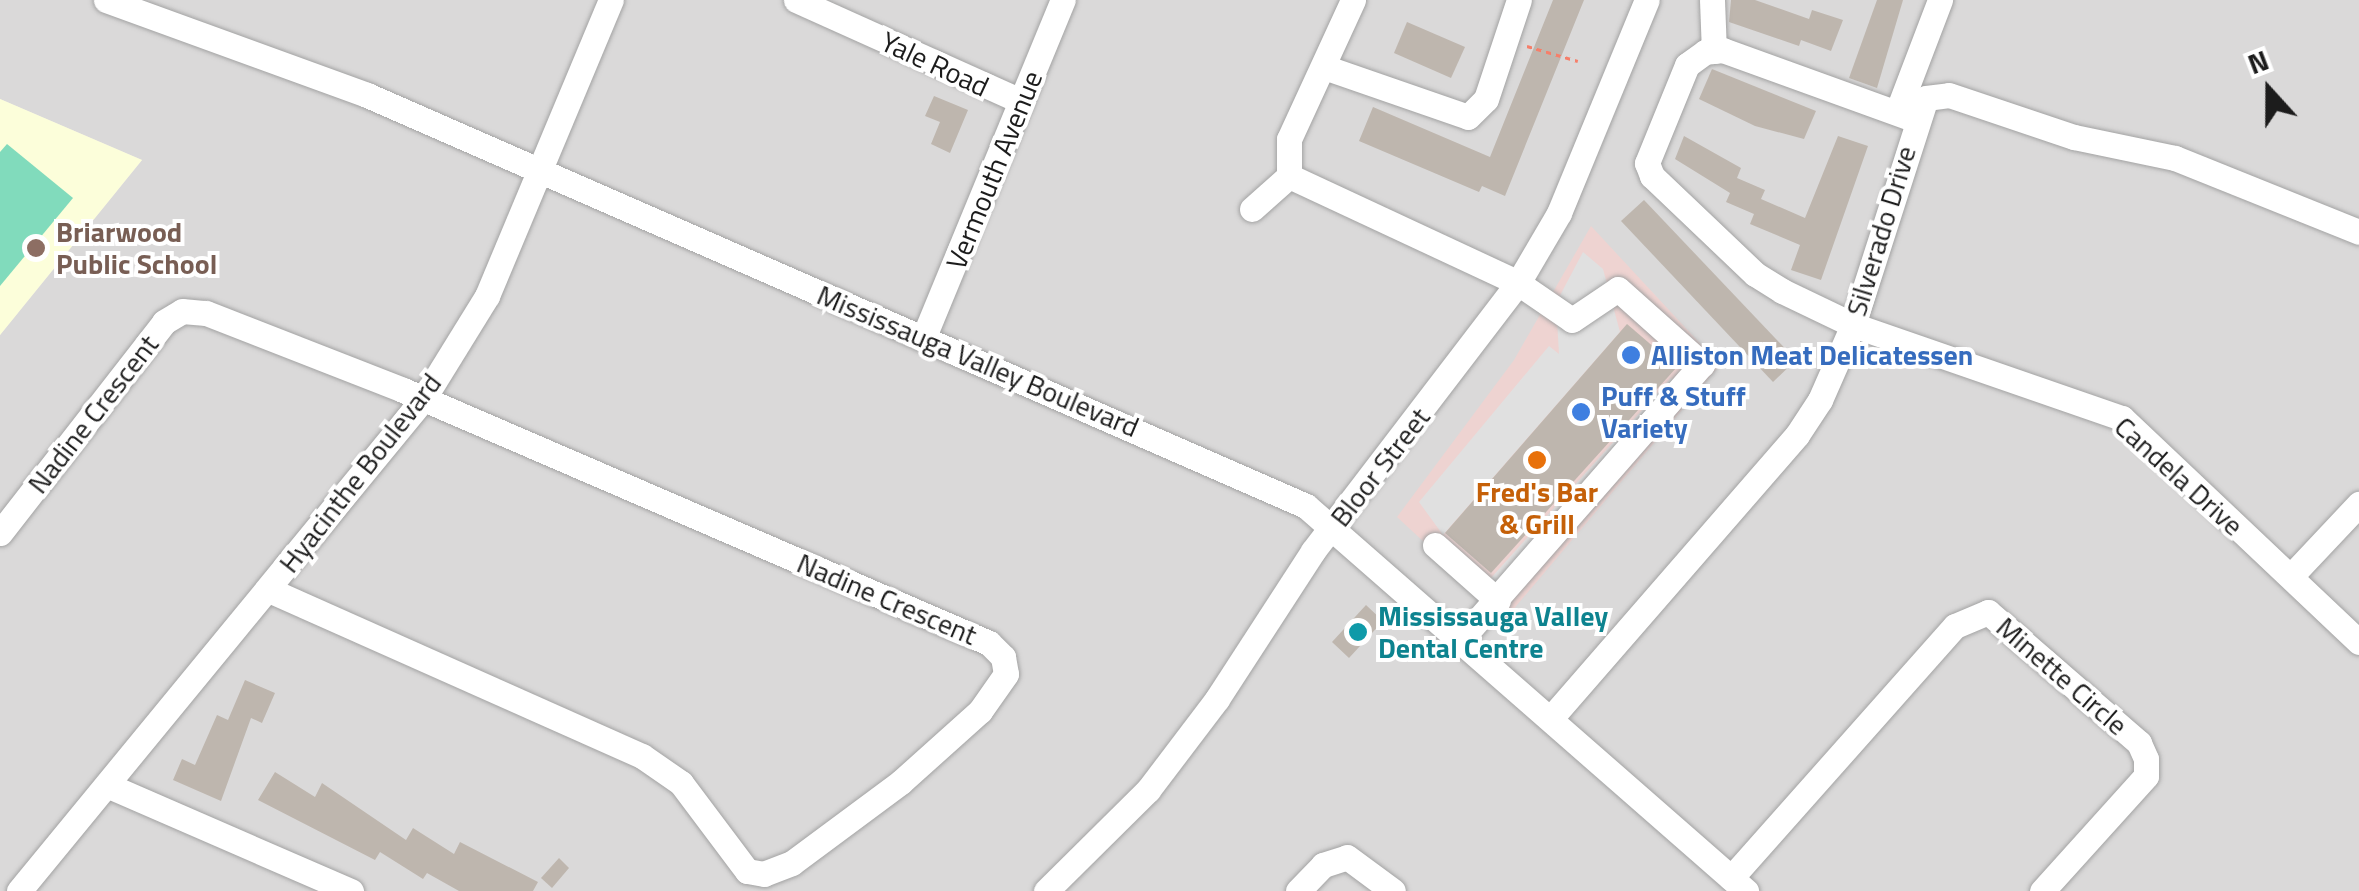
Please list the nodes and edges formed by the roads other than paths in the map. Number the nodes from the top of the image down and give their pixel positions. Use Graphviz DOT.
graph roads {
  1 [pos="106,0"];
  2 [pos="610,0"];
  3 [pos="796,0"];
  4 [pos="1063,0"];
  5 [pos="1353,0"];
  6 [pos="1519,0"];
  7 [pos="1647,0"];
  8 [pos="1712,0"];
  9 [pos="1940,0"];
  10 [pos="162,8"];
  11 [pos="1714,51"];
  12 [pos="1324,67"];
  13 [pos="1021,101"];
  14 [pos="1907,115"];
  15 [pos="539,172"];
  16 [pos="1289,176"];
  17 [pos="1252,209"];
  18 [pos="2359,232"];
  19 [pos="1518,283"];
  20 [pos="1852,324"];
  21 [pos="922,339"];
  22 [pos="424,398"];
  23 [pos="2359,504"];
  24 [pos="1332,527"];
  25 [pos="0,532"];
  26 [pos="1435,545"];
  27 [pos="2292,575"];
  28 [pos="269,590"];
  29 [pos="1498,601"];
  30 [pos="1463,637"];
  31 [pos="2359,642"];
  32 [pos="1551,718"];
  33 [pos="109,786"];
  34 [pos="1738,884"];
  35 [pos="19,891"];
  36 [pos="351,891"];
  37 [pos="1046,891"];
  38 [pos="1298,891"];
  39 [pos="1393,891"];
  40 [pos="2042,891"];
  1 -- 10 [label="street, Mississauga Valley Boulevard"];
  2 -- 15 [label="street, Hyacinthe Boulevard"];
  3 -- 13 [label="street, Yale Road"];
  4 -- 13 [label="street, Vermouth Avenue"];
  5 -- 12 [label="street"];
  6 -- 12 [label="street"];
  7 -- 19 [label="street, Bloor Street"];
  8 -- 11 [label="street"];
  9 -- 14 [label="street"];
  10 -- 15 [label="street, Mississauga Valley Boulevard"];
  11 -- 14 [label="street"];
  11 -- 20 [label="street, Candela Drive"];
  12 -- 16 [label="street"];
  13 -- 21 [label="street, Vermouth Avenue"];
  14 -- 18 [label="street, Silverado Drive"];
  14 -- 20 [label="street, Silverado Drive"];
  15 -- 21 [label="street, Mississauga Valley Boulevard"];
  15 -- 22 [label="street, Hyacinthe Boulevard"];
  16 -- 17 [label="street"];
  16 -- 19 [label="street"];
  19 -- 24 [label="street, Bloor Street"];
  19 -- 29 [label="street"];
  20 -- 27 [label="street, Candela Drive"];
  20 -- 32 [label="street, Silverado Drive"];
  21 -- 24 [label="street, Mississauga Valley Boulevard"];
  22 -- 25 [label="street, Nadine Crescent"];
  22 -- 28 [label="street, Hyacinthe Boulevard"];
  22 -- 28 [label="street, Nadine Crescent"];
  23 -- 27 [label="street"];
  24 -- 30 [label="street, Mississauga Valley Boulevard"];
  24 -- 37 [label="street, Bloor Street"];
  26 -- 29 [label="street"];
  27 -- 31 [label="street, Candela Drive"];
  28 -- 33 [label="street, Hyacinthe Boulevard"];
  29 -- 30 [label="street"];
  30 -- 32 [label="street, Mississauga Valley Boulevard"];
  32 -- 34 [label="street, Mississauga Valley Boulevard"];
  33 -- 35 [label="street, Hyacinthe Boulevard"];
  33 -- 36 [label="street"];
  34 -- 40 [label="street, Minette Circle"];
  38 -- 39 [label="street"];
}
